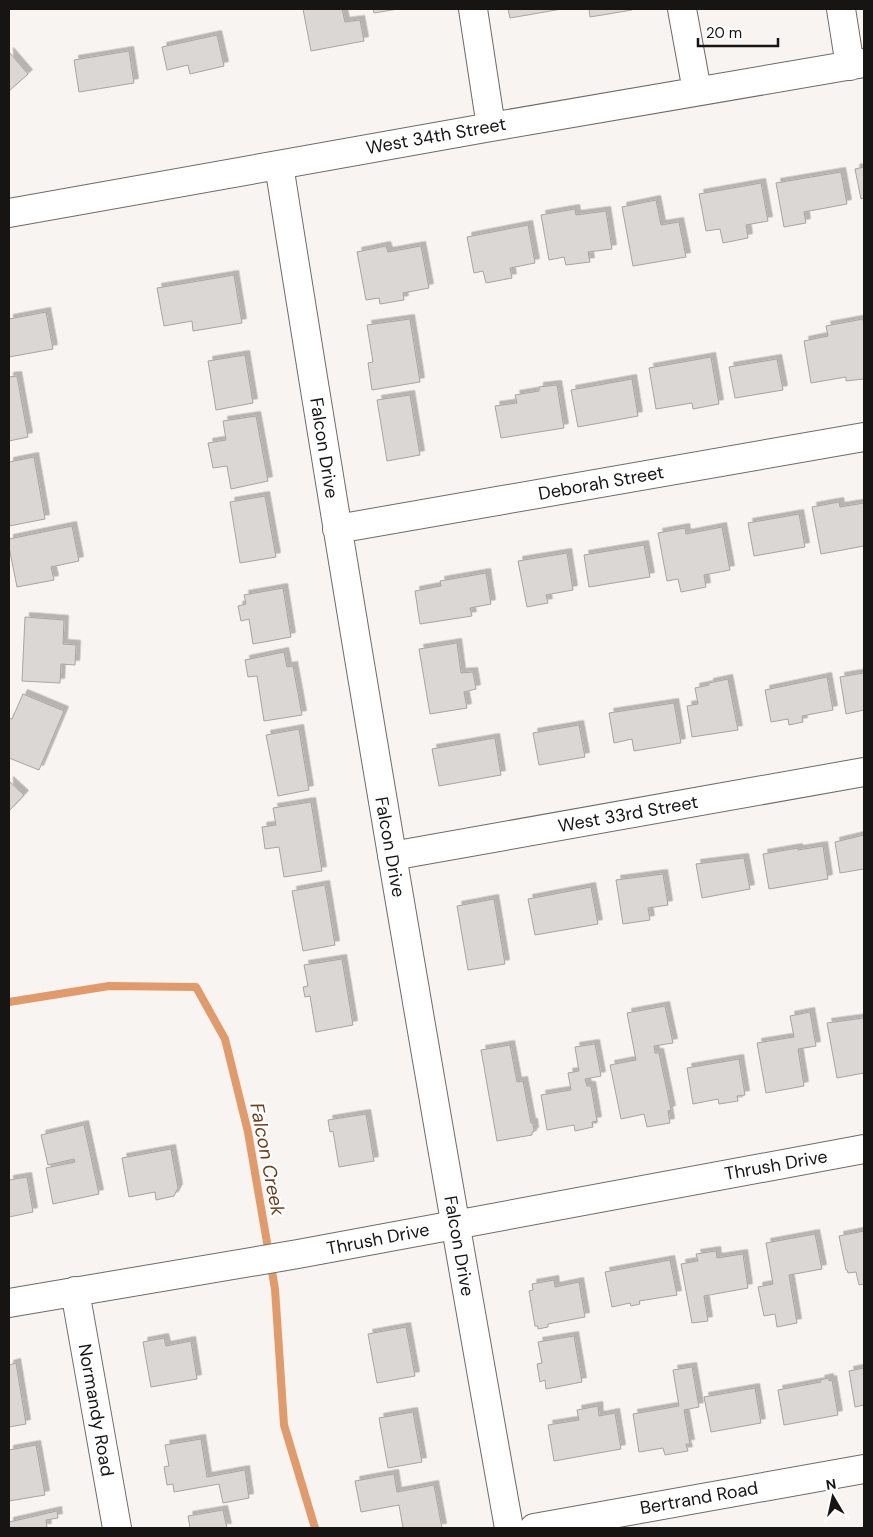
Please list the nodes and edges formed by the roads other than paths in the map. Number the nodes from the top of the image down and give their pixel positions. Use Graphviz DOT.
graph roads {
  1 [pos="473,9"];
  2 [pos="682,9"];
  3 [pos="841,9"];
  4 [pos="857,64"];
  5 [pos="697,91"];
  6 [pos="491,126"];
  7 [pos="279,165"];
  8 [pos="9,213"];
  9 [pos="864,437"];
  10 [pos="337,530"];
  11 [pos="864,772"];
  12 [pos="392,856"];
  13 [pos="864,1149"];
  14 [pos="455,1224"];
  15 [pos="74,1291"];
  16 [pos="9,1303"];
  17 [pos="864,1469"];
  18 [pos="117,1528"];
  19 [pos="509,1528"];
  20 [pos="534,1528"];
  1 -- 6 [label="street"];
  2 -- 5 [label="street"];
  3 -- 4 [label="street"];
  4 -- 5 [label="street, West 34th Street"];
  5 -- 6 [label="street, West 34th Street"];
  6 -- 7 [label="street, West 34th Street"];
  7 -- 8 [label="street, West 34th Street"];
  7 -- 10 [label="street, Falcon Drive"];
  9 -- 10 [label="street, Deborah Street"];
  10 -- 12 [label="street, Falcon Drive"];
  11 -- 12 [label="street, West 33rd Street"];
  12 -- 14 [label="street, Falcon Drive"];
  13 -- 14 [label="street, Thrush Drive"];
  14 -- 15 [label="street, Thrush Drive"];
  14 -- 19 [label="street, Falcon Drive"];
  15 -- 16 [label="street, Thrush Drive"];
  15 -- 18 [label="street, Normandy Road"];
  17 -- 20 [label="street, Bertrand Road"];
}
